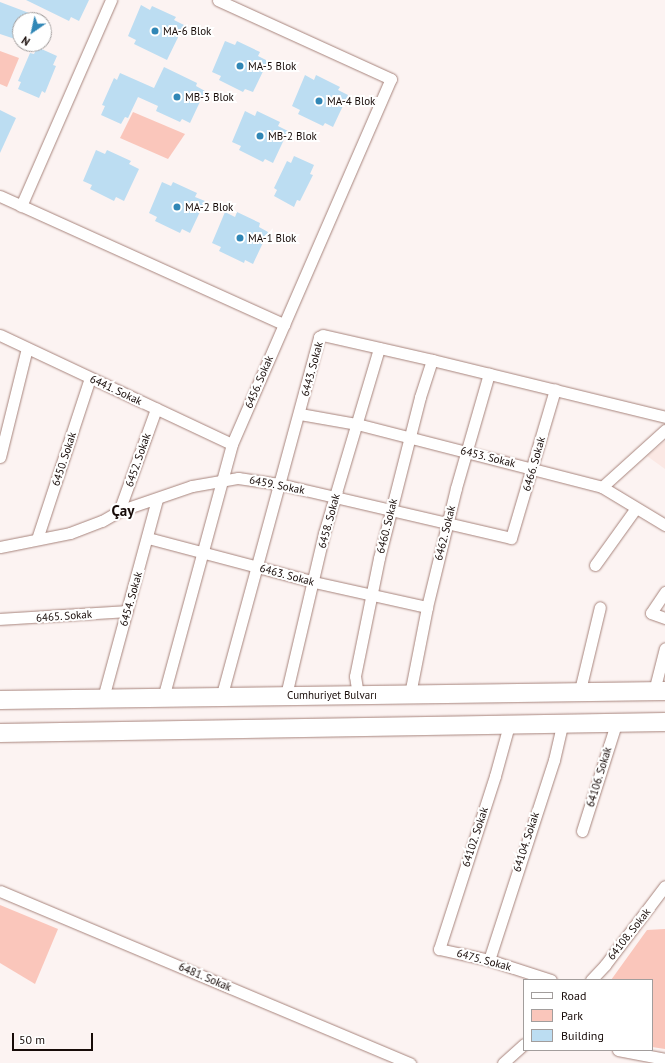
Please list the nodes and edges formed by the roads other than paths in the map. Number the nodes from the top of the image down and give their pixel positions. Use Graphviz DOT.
graph roads {
  1 [pos="111,0"];
  2 [pos="218,0"];
  3 [pos="0,196"];
  4 [pos="20,206"];
  5 [pos="284,324"];
  6 [pos="0,335"];
  7 [pos="27,348"];
  8 [pos="379,348"];
  9 [pos="432,360"];
  10 [pos="489,374"];
  11 [pos="90,378"];
  12 [pos="555,389"];
  13 [pos="156,409"];
  14 [pos="300,414"];
  15 [pos="665,417"];
  16 [pos="357,424"];
  17 [pos="665,430"];
  18 [pos="410,437"];
  19 [pos="232,444"];
  20 [pos="466,451"];
  21 [pos="0,457"];
  22 [pos="533,468"];
  23 [pos="223,482"];
  24 [pos="279,484"];
  25 [pos="602,487"];
  26 [pos="335,497"];
  27 [pos="157,499"];
  28 [pos="636,508"];
  29 [pos="119,511"];
  30 [pos="391,511"];
  31 [pos="447,524"];
  32 [pos="665,525"];
  33 [pos="148,538"];
  34 [pos="511,538"];
  35 [pos="37,539"];
  36 [pos="0,547"];
  37 [pos="202,551"];
  38 [pos="595,565"];
  39 [pos="256,567"];
  40 [pos="314,582"];
  41 [pos="665,592"];
  42 [pos="371,595"];
  43 [pos="427,607"];
  44 [pos="600,607"];
  45 [pos="127,611"];
  46 [pos="665,618"];
  47 [pos="0,619"];
  48 [pos="665,648"];
  49 [pos="580,690"];
  50 [pos="660,691"];
  51 [pos="410,694"];
  52 [pos="286,695"];
  53 [pos="358,695"];
  54 [pos="102,698"];
  55 [pos="163,698"];
  56 [pos="221,698"];
  57 [pos="0,700"];
  58 [pos="665,722"];
  59 [pos="562,724"];
  60 [pos="616,724"];
  61 [pos="509,725"];
  62 [pos="0,733"];
  63 [pos="582,831"];
  64 [pos="665,886"];
  65 [pos="0,891"];
  66 [pos="439,949"];
  67 [pos="489,960"];
  68 [pos="548,979"];
  69 [pos="592,979"];
  70 [pos="523,1045"];
  71 [pos="623,1051"];
  72 [pos="665,1059"];
  73 [pos="410,1063"];
  74 [pos="503,1063"];
  1 -- 4 [label="street"];
  2 -- 5 [label="street, 6456. Sokak"];
  3 -- 4 [label="street"];
  4 -- 5 [label="street"];
  5 -- 19 [label="street, 6456. Sokak"];
  6 -- 7 [label="street, 6441. Sokak"];
  7 -- 11 [label="street, 6441. Sokak"];
  7 -- 21 [label="street"];
  8 -- 9 [label="street, 6443. Sokak"];
  8 -- 14 [label="street, 6443. Sokak"];
  8 -- 16 [label="street, 6458. Sokak"];
  9 -- 10 [label="street, 6443. Sokak"];
  9 -- 18 [label="street, 6460. Sokak"];
  10 -- 12 [label="street, 6443. Sokak"];
  10 -- 20 [label="street, 6462. Sokak"];
  11 -- 13 [label="street, 6441. Sokak"];
  11 -- 35 [label="street, 6450. Sokak"];
  12 -- 15 [label="street, 6443. Sokak"];
  12 -- 22 [label="street, 6466. Sokak"];
  13 -- 19 [label="street, 6441. Sokak"];
  13 -- 29 [label="street, 6452. Sokak"];
  14 -- 16 [label="street, 6453. Sokak"];
  14 -- 24 [label="street, 6443. Sokak"];
  16 -- 18 [label="street, 6453. Sokak"];
  16 -- 26 [label="street, 6458. Sokak"];
  17 -- 25 [label="street"];
  18 -- 20 [label="street, 6453. Sokak"];
  18 -- 30 [label="street, 6460. Sokak"];
  19 -- 23 [label="street, 6456. Sokak"];
  20 -- 22 [label="street, 6453. Sokak"];
  20 -- 31 [label="street, 6462. Sokak"];
  22 -- 25 [label="street, 6453. Sokak"];
  22 -- 34 [label="street, 6466. Sokak"];
  23 -- 24 [label="street, 6459. Sokak"];
  23 -- 27 [label="street, 6459. Sokak"];
  23 -- 37 [label="street, 6456. Sokak"];
  24 -- 26 [label="street, 6459. Sokak"];
  24 -- 39 [label="street, 6443. Sokak"];
  25 -- 28 [label="street, 6453. Sokak"];
  26 -- 30 [label="street, 6459. Sokak"];
  26 -- 40 [label="street, 6458. Sokak"];
  27 -- 29 [label="street, 6459. Sokak"];
  27 -- 33 [label="street, 6454. Sokak"];
  28 -- 32 [label="street, 6453. Sokak"];
  28 -- 38 [label="street"];
  29 -- 35 [label="street, 6459. Sokak"];
  30 -- 31 [label="street, 6459. Sokak"];
  30 -- 42 [label="street, 6460. Sokak"];
  31 -- 34 [label="street, 6459. Sokak"];
  31 -- 43 [label="street, 6462. Sokak"];
  33 -- 37 [label="street, 6463. Sokak"];
  33 -- 45 [label="street, 6454. Sokak"];
  35 -- 36 [label="street, 6459. Sokak"];
  37 -- 39 [label="street, 6463. Sokak"];
  37 -- 55 [label="street, 6456. Sokak"];
  39 -- 40 [label="street, 6463. Sokak"];
  39 -- 56 [label="street, 6443. Sokak"];
  40 -- 42 [label="street, 6463. Sokak"];
  40 -- 52 [label="street, 6458. Sokak"];
  41 -- 46 [label="street"];
  42 -- 43 [label="street, 6463. Sokak"];
  42 -- 53 [label="street, 6460. Sokak"];
  43 -- 51 [label="street, 6462. Sokak"];
  44 -- 49 [label="street"];
  45 -- 47 [label="street, 6465. Sokak"];
  45 -- 54 [label="street, 6454. Sokak"];
  48 -- 50 [label="street"];
  49 -- 50 [label="highway, Cumhuriyet Bulvarı"];
  49 -- 51 [label="highway, Cumhuriyet Bulvarı"];
  51 -- 53 [label="highway, Cumhuriyet Bulvarı"];
  52 -- 53 [label="highway, Cumhuriyet Bulvarı"];
  52 -- 56 [label="highway, Cumhuriyet Bulvarı"];
  54 -- 55 [label="highway, Cumhuriyet Bulvarı"];
  54 -- 57 [label="highway, Cumhuriyet Bulvarı"];
  55 -- 56 [label="highway, Cumhuriyet Bulvarı"];
  58 -- 60 [label="highway"];
  59 -- 60 [label="highway"];
  59 -- 61 [label="highway"];
  59 -- 67 [label="street, 64104. Sokak"];
  60 -- 63 [label="street, 64106. Sokak"];
  61 -- 62 [label="highway"];
  61 -- 66 [label="street, 64102. Sokak"];
  64 -- 69 [label="street, 64108. Sokak"];
  65 -- 73 [label="street, 6481. Sokak"];
  66 -- 67 [label="street, 6475. Sokak"];
  67 -- 68 [label="street, 6475. Sokak"];
  70 -- 74 [label="street"];
  71 -- 72 [label="street"];
}
